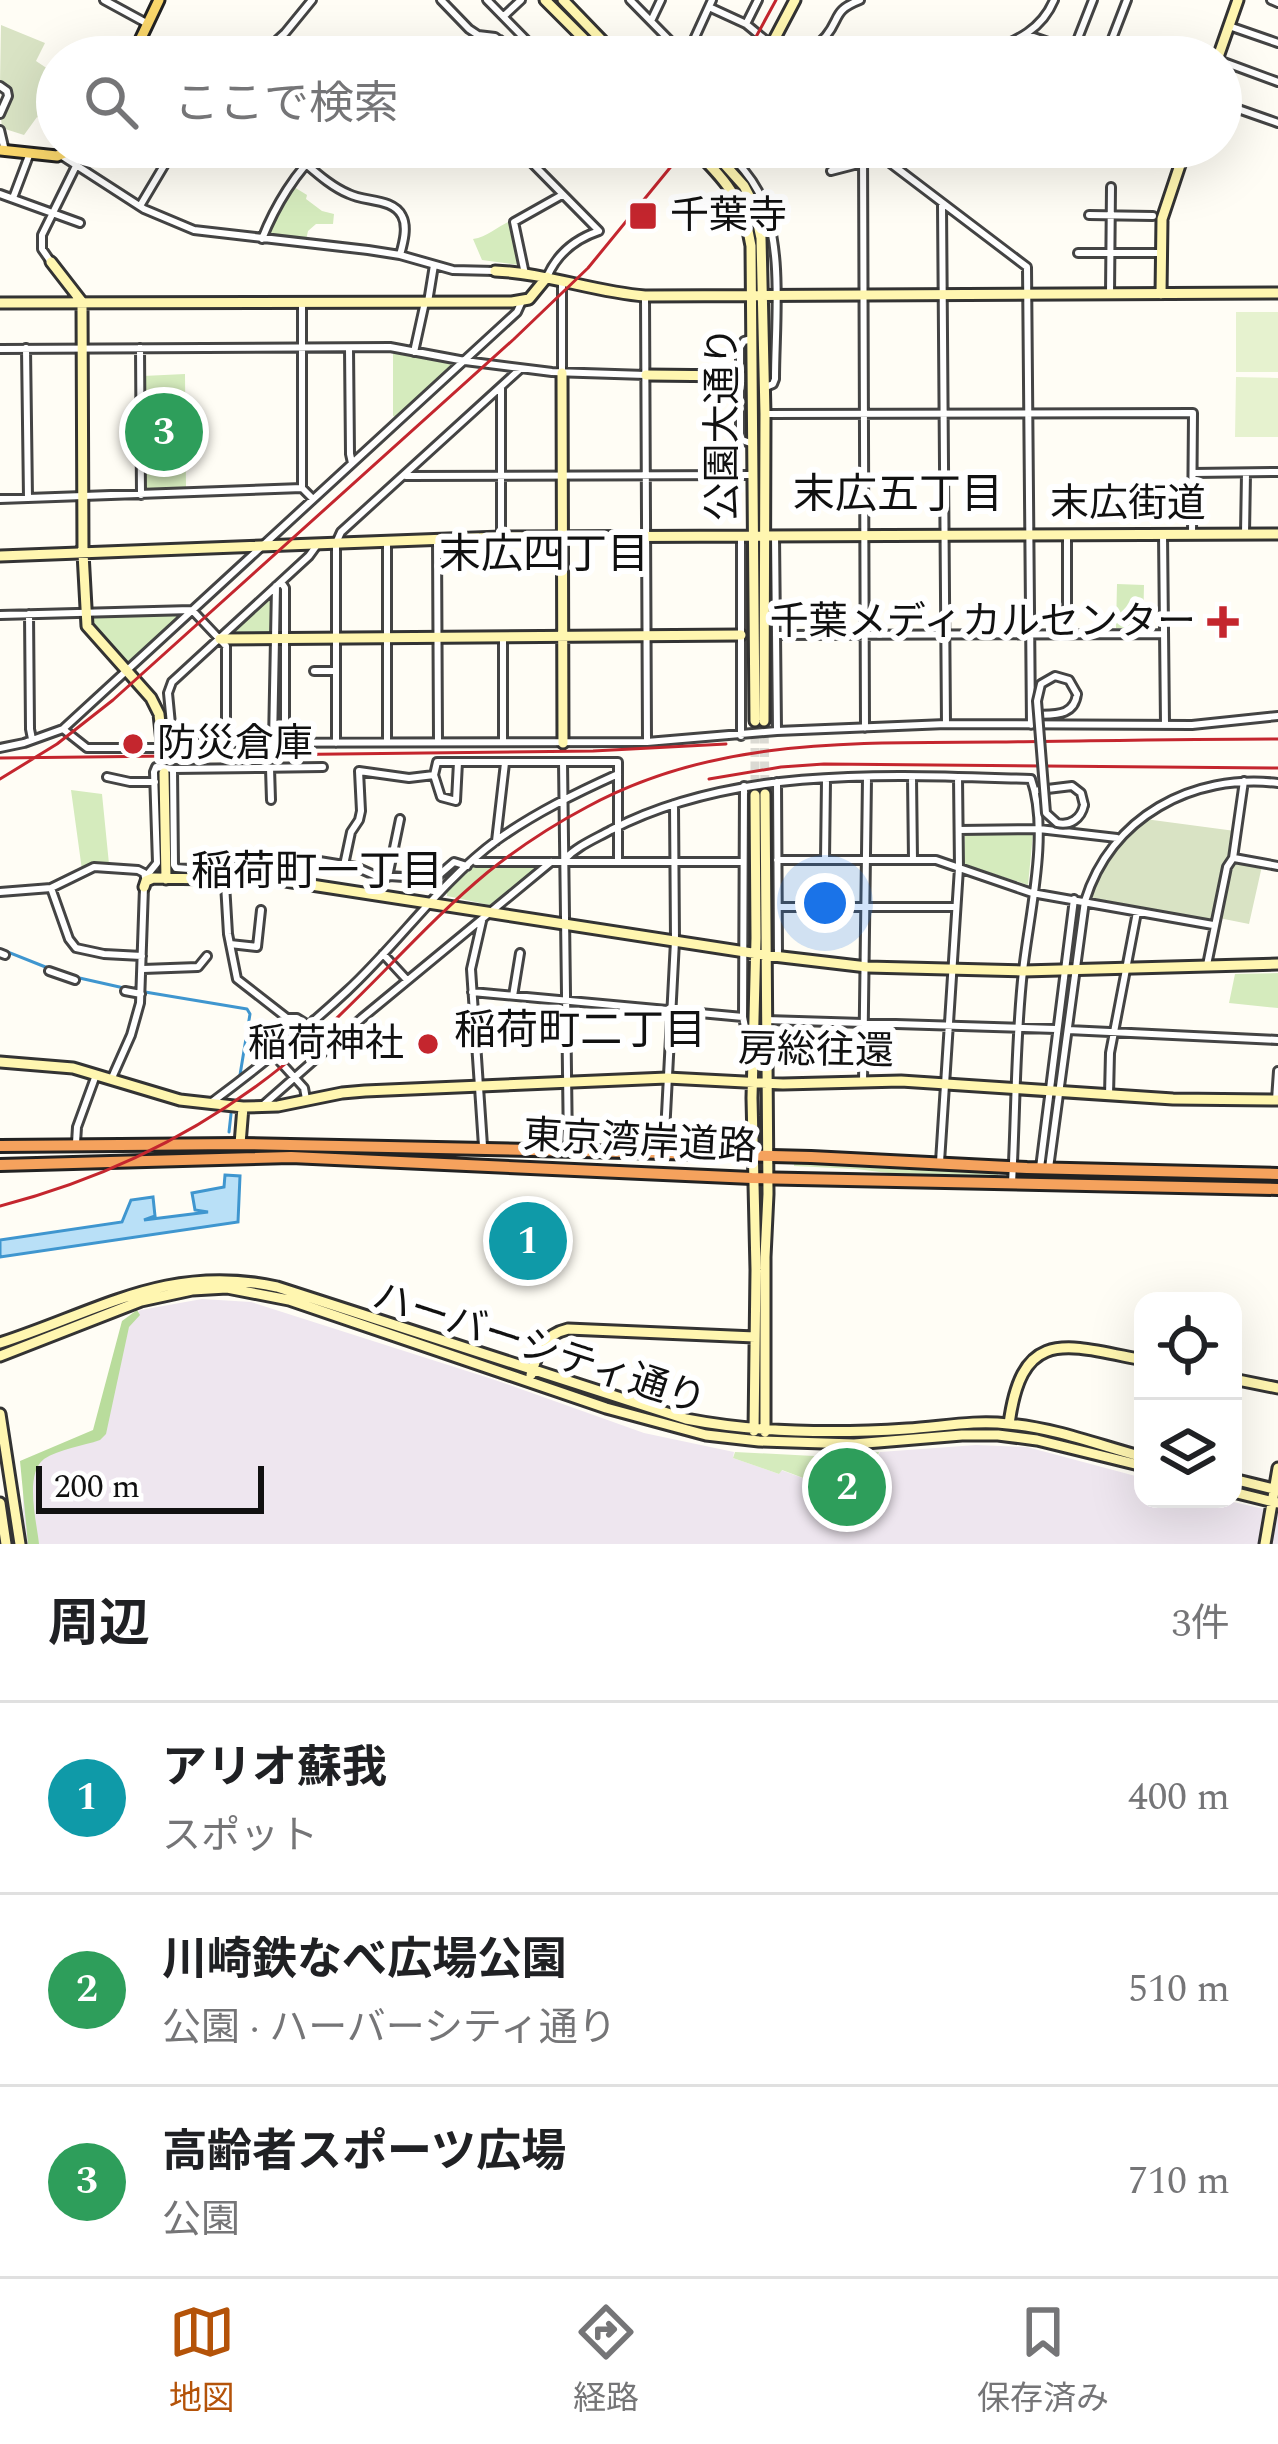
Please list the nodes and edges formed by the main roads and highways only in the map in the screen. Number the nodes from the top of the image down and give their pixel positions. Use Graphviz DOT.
graph roads {
  1 [pos="159,0"];
  2 [pos="142,36"];
  3 [pos="3,151"];
  4 [pos="36,154"];
  5 [pos="0,1146"];
  6 [pos="0,1165"];
  7 [pos="1278,1174"];
  8 [pos="1278,1190"];
  1 -- 2 [label="main road"];
  3 -- 4 [label="main road"];
  5 -- 7 [label="highway, 東京湾岸道路"];
  6 -- 8 [label="highway, 東京湾岸道路"];
}
